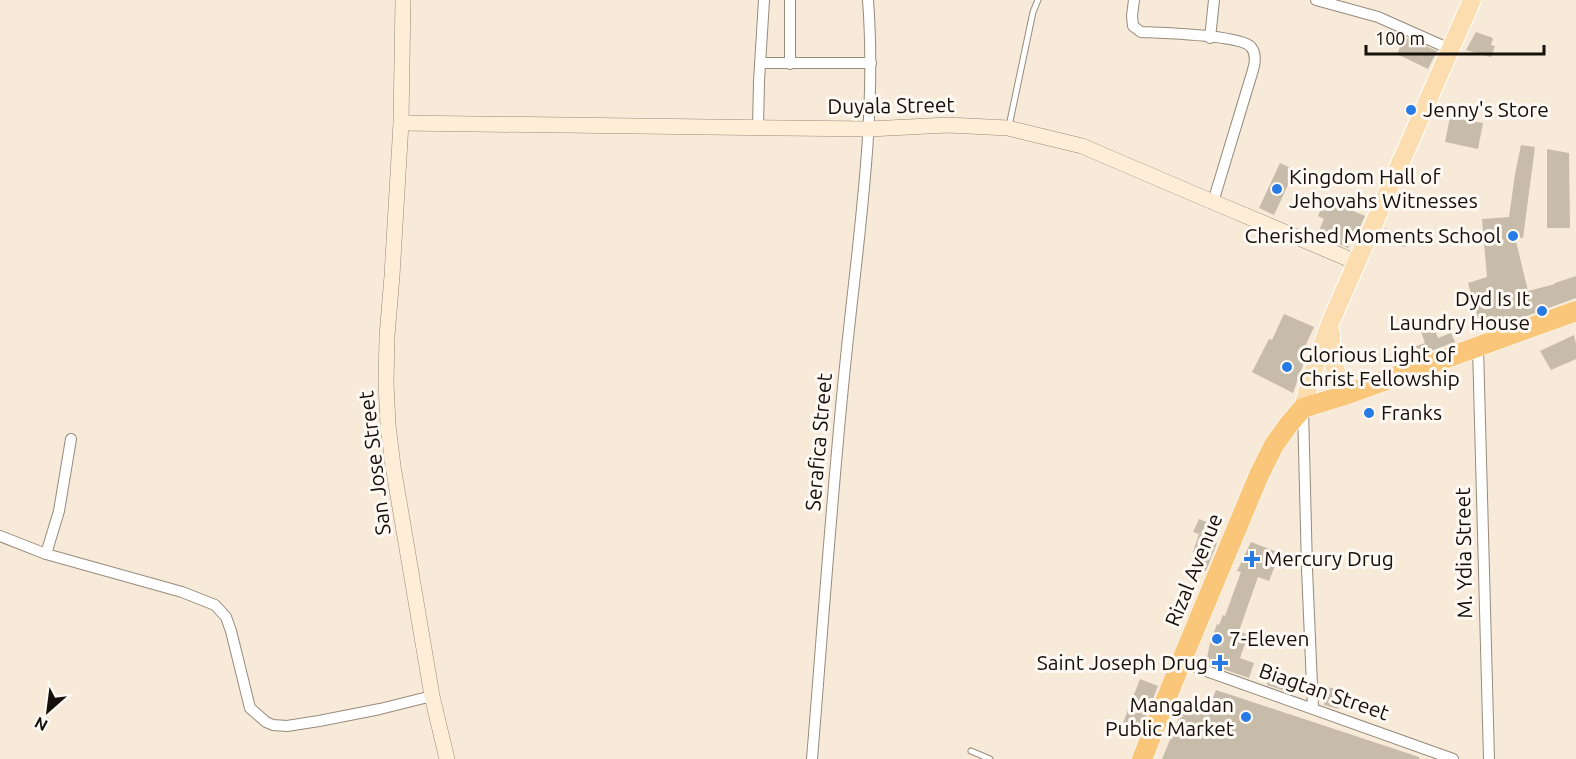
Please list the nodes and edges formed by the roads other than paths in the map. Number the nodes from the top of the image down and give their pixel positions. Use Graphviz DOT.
graph roads {
  1 [pos="403,0"];
  2 [pos="764,0"];
  3 [pos="790,0"];
  4 [pos="868,0"];
  5 [pos="1038,0"];
  6 [pos="1134,0"];
  7 [pos="1214,0"];
  8 [pos="1316,0"];
  9 [pos="1472,0"];
  10 [pos="1210,38"];
  11 [pos="1450,49"];
  12 [pos="760,63"];
  13 [pos="871,63"];
  14 [pos="790,64"];
  15 [pos="401,123"];
  16 [pos="758,128"];
  17 [pos="1008,128"];
  18 [pos="869,129"];
  19 [pos="1213,202"];
  20 [pos="1356,262"];
  21 [pos="1576,311"];
  22 [pos="1331,321"];
  23 [pos="1478,347"];
  24 [pos="1342,396"];
  25 [pos="1303,408"];
  26 [pos="71,439"];
  27 [pos="0,536"];
  28 [pos="46,554"];
  29 [pos="1181,662"];
  30 [pos="432,696"];
  31 [pos="1313,708"];
  32 [pos="970,751"];
  33 [pos="447,759"];
  34 [pos="812,759"];
  35 [pos="990,759"];
  36 [pos="1142,759"];
  37 [pos="1454,759"];
  38 [pos="1489,759"];
  1 -- 15 [label="street, San Jose Street"];
  2 -- 12 [label="street"];
  3 -- 14 [label="street"];
  4 -- 13 [label="street, Serafica Street"];
  5 -- 17 [label="lane"];
  6 -- 10 [label="street"];
  7 -- 10 [label="street"];
  8 -- 11 [label="street"];
  9 -- 11 [label="main road"];
  10 -- 19 [label="street"];
  11 -- 20 [label="main road"];
  12 -- 14 [label="street"];
  12 -- 16 [label="street"];
  13 -- 14 [label="street"];
  13 -- 18 [label="street, Serafica Street"];
  15 -- 16 [label="street, Duyala Street"];
  15 -- 30 [label="street, San Jose Street"];
  16 -- 18 [label="street, Duyala Street"];
  17 -- 18 [label="street, Duyala Street"];
  17 -- 19 [label="street, Duyala Street"];
  18 -- 34 [label="street, Serafica Street"];
  19 -- 20 [label="street, Duyala Street"];
  20 -- 22 [label="main road"];
  21 -- 23 [label="highway"];
  22 -- 24 [label="main road"];
  22 -- 25 [label="main road"];
  23 -- 24 [label="highway"];
  23 -- 38 [label="street, M. Ydia Street"];
  24 -- 25 [label="highway"];
  25 -- 29 [label="highway, Rizal Avenue"];
  25 -- 31 [label="street"];
  26 -- 28 [label="street"];
  27 -- 28 [label="street"];
  28 -- 30 [label="street"];
  29 -- 31 [label="street, Biagtan Street"];
  29 -- 36 [label="highway, Rizal Avenue"];
  30 -- 33 [label="street, San Jose Street"];
  31 -- 37 [label="street, Biagtan Street"];
  32 -- 35 [label="lane"];
}
